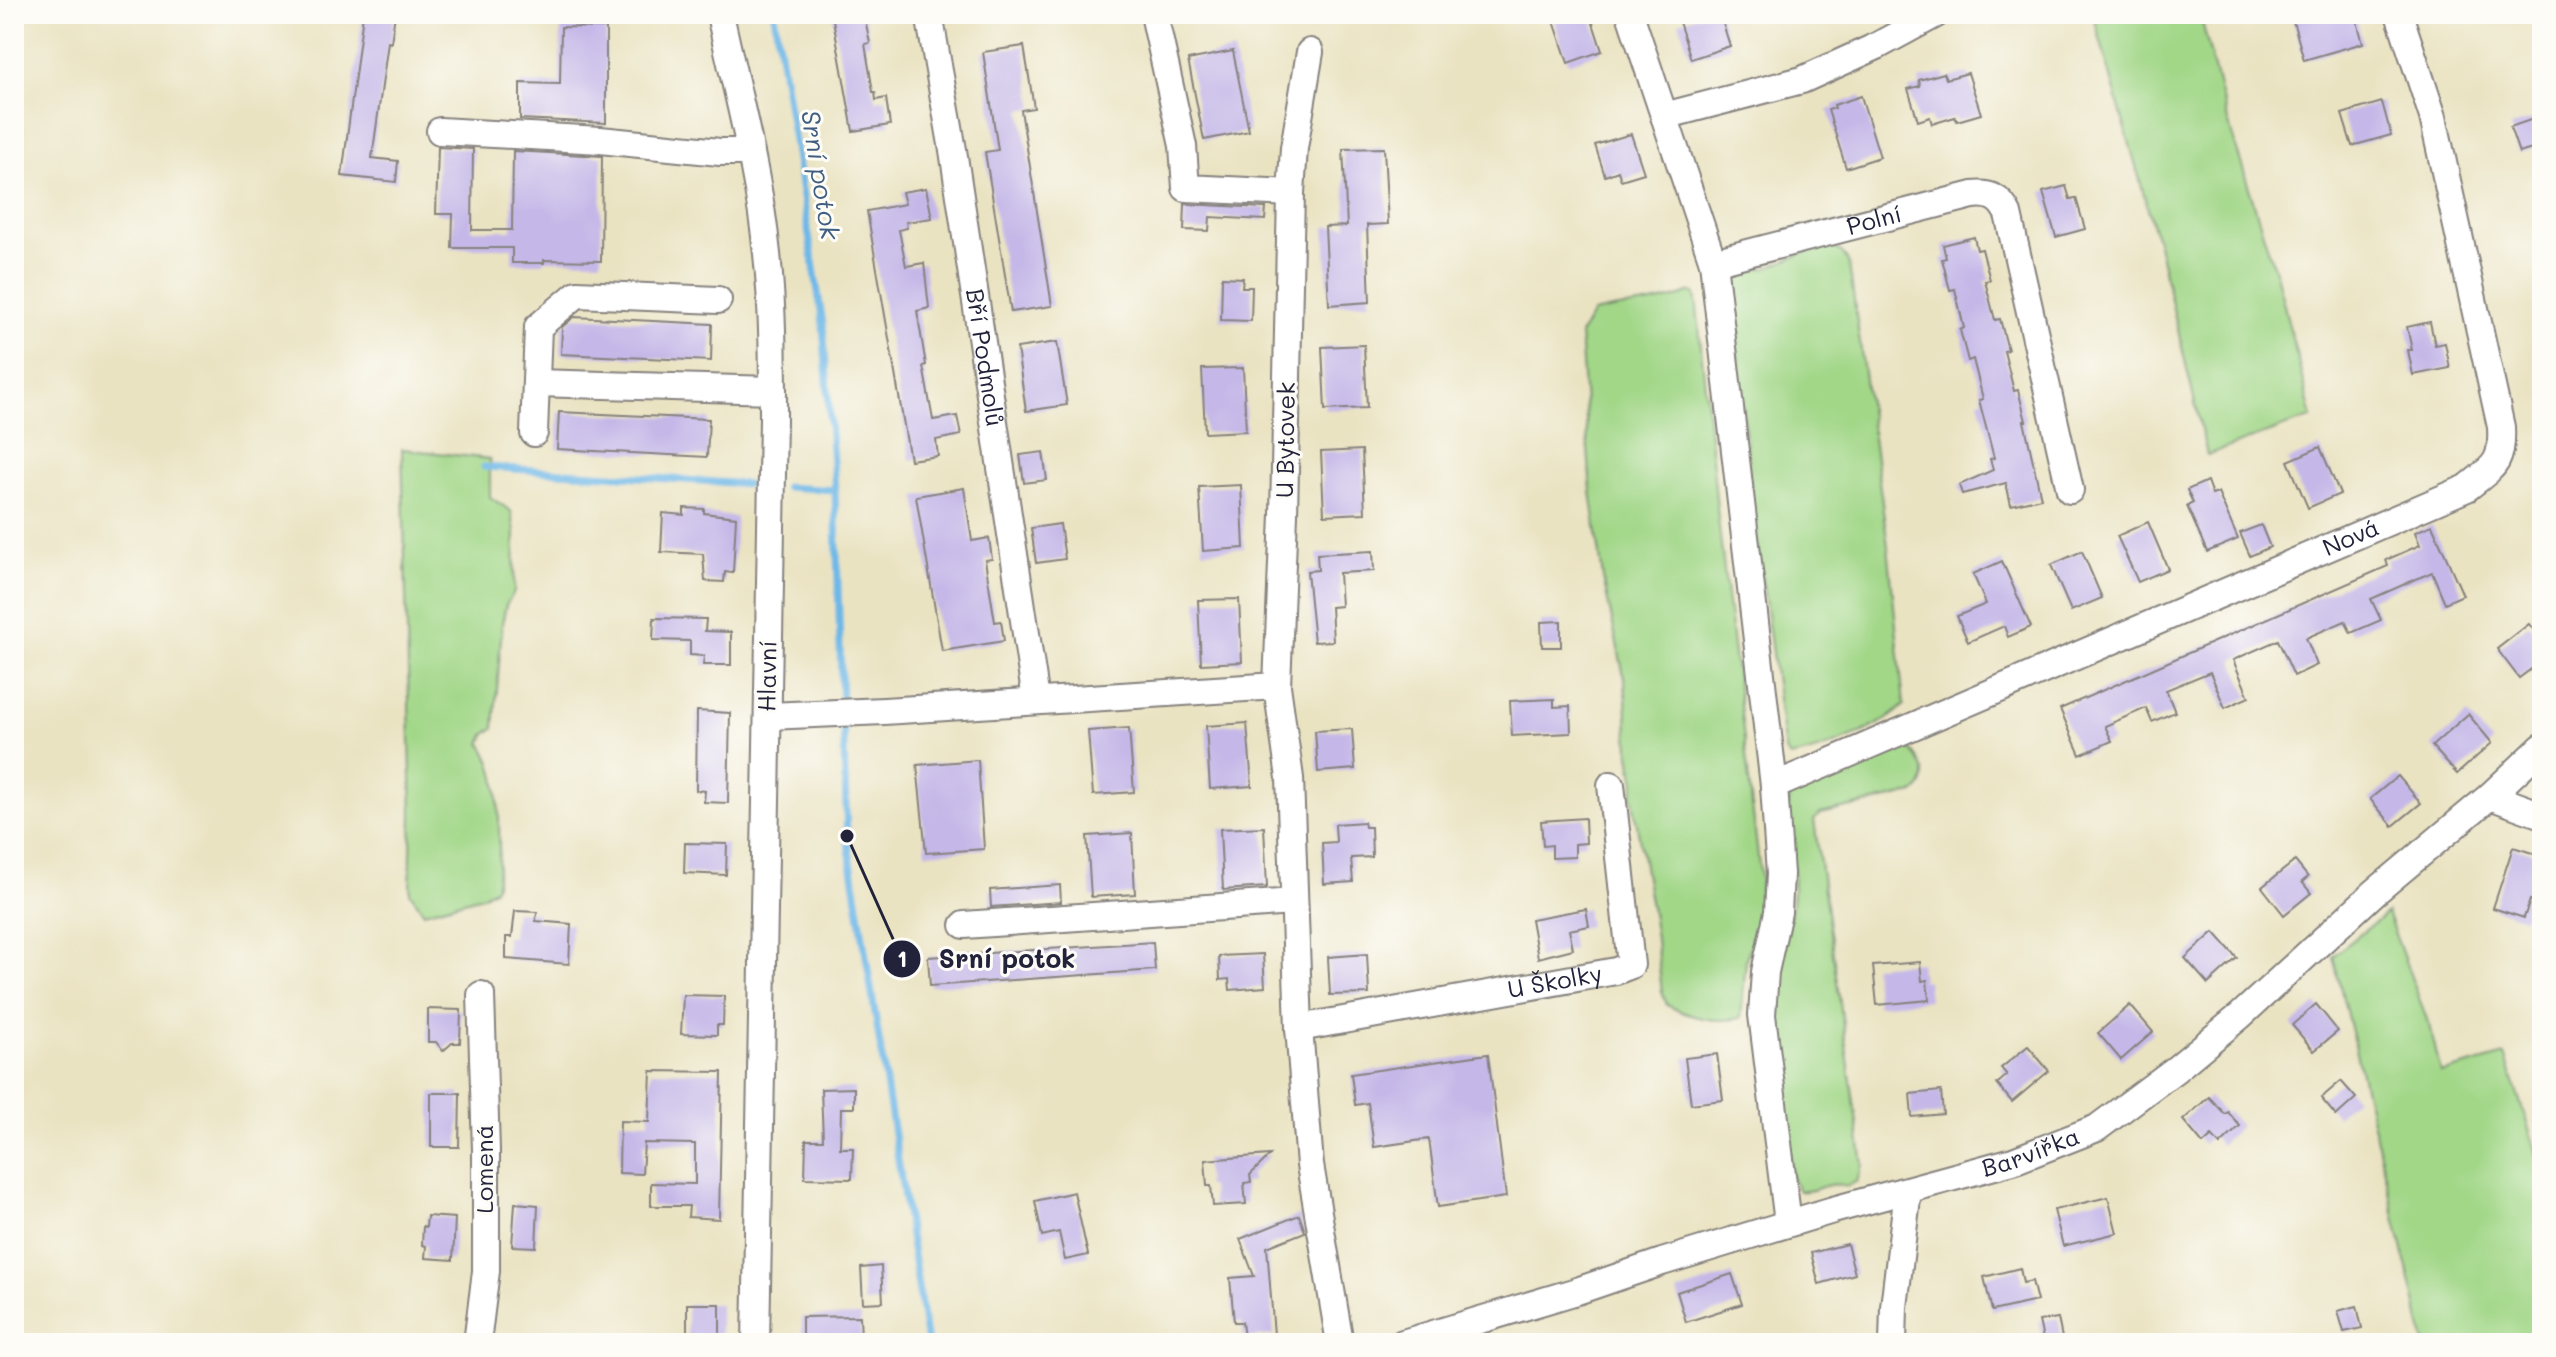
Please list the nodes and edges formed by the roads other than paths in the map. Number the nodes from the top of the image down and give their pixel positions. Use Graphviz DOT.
graph roads {
  1 [pos="720,14"];
  2 [pos="929,14"];
  3 [pos="1154,14"];
  4 [pos="1630,14"];
  5 [pos="1936,14"];
  6 [pos="2399,14"];
  7 [pos="1310,52"];
  8 [pos="1664,116"];
  9 [pos="440,131"];
  10 [pos="750,152"];
  11 [pos="1291,193"];
  12 [pos="1713,262"];
  13 [pos="718,300"];
  14 [pos="536,383"];
  15 [pos="773,390"];
  16 [pos="534,433"];
  17 [pos="2070,490"];
  18 [pos="1277,686"];
  19 [pos="1036,700"];
  20 [pos="768,716"];
  21 [pos="2542,747"];
  22 [pos="1611,785"];
  23 [pos="1774,786"];
  24 [pos="2490,796"];
  25 [pos="2542,815"];
  26 [pos="1294,902"];
  27 [pos="964,925"];
  28 [pos="481,995"];
  29 [pos="1299,1028"];
  30 [pos="1908,1190"];
  31 [pos="1788,1223"];
  32 [pos="477,1343"];
  33 [pos="756,1343"];
  34 [pos="1340,1343"];
  35 [pos="1403,1343"];
  36 [pos="1893,1343"];
  1 -- 10 [label="street, Hlavní"];
  2 -- 19 [label="street, Bří Podmolů"];
  3 -- 11 [label="street"];
  4 -- 8 [label="street"];
  5 -- 8 [label="street"];
  6 -- 23 [label="street, Nová"];
  7 -- 11 [label="street, U Bytovek"];
  8 -- 12 [label="street"];
  9 -- 10 [label="street"];
  10 -- 15 [label="street, Hlavní"];
  11 -- 18 [label="street, U Bytovek"];
  12 -- 17 [label="street, Polní"];
  12 -- 23 [label="street"];
  13 -- 14 [label="street"];
  14 -- 15 [label="street"];
  14 -- 16 [label="street"];
  15 -- 20 [label="street, Hlavní"];
  18 -- 19 [label="street"];
  18 -- 26 [label="street"];
  19 -- 20 [label="street"];
  20 -- 33 [label="street, Hlavní"];
  21 -- 24 [label="street, Barvířka"];
  22 -- 29 [label="street, U Školky"];
  23 -- 31 [label="street"];
  24 -- 25 [label="street"];
  24 -- 30 [label="street, Barvířka"];
  26 -- 27 [label="street"];
  26 -- 29 [label="street"];
  28 -- 32 [label="street, Lomená"];
  29 -- 34 [label="street"];
  30 -- 31 [label="street, Barvířka"];
  30 -- 36 [label="street"];
  31 -- 35 [label="street, Barvířka"];
}
